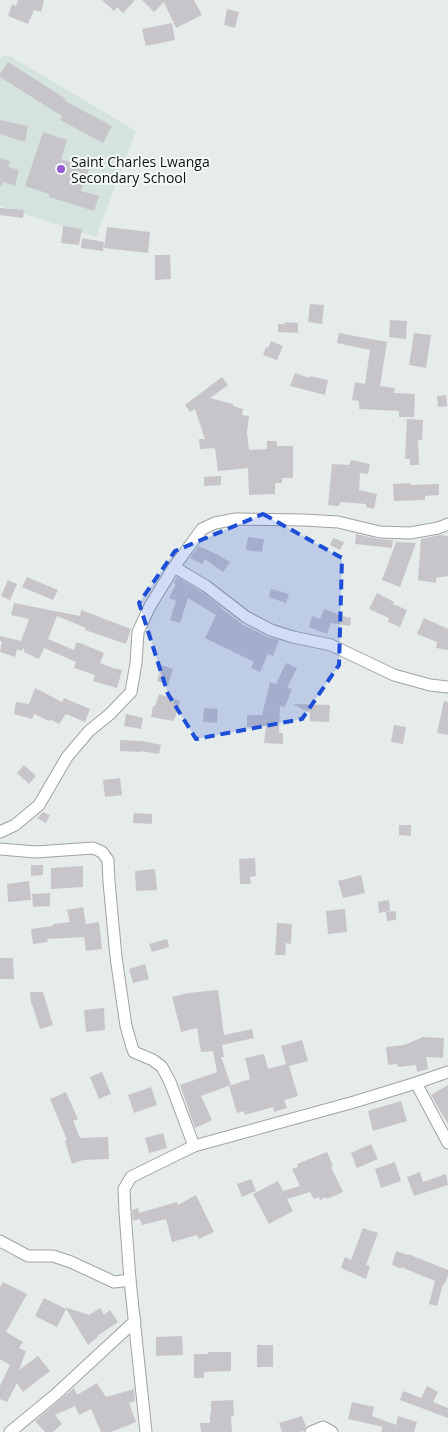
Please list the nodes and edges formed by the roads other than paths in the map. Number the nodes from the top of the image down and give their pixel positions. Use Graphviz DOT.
graph roads {
  1 [pos="448,524"];
  2 [pos="174,567"];
  3 [pos="448,687"];
  4 [pos="0,832"];
  5 [pos="0,849"];
  6 [pos="448,1072"];
  7 [pos="416,1084"];
  8 [pos="448,1143"];
  9 [pos="194,1146"];
  10 [pos="0,1241"];
  11 [pos="130,1280"];
  12 [pos="135,1321"];
  13 [pos="10,1432"];
  14 [pos="146,1432"];
  15 [pos="311,1432"];
  16 [pos="332,1432"];
  1 -- 2 [label="street"];
  2 -- 3 [label="street"];
  2 -- 4 [label="street"];
  5 -- 9 [label="street"];
  6 -- 7 [label="street"];
  7 -- 8 [label="street"];
  7 -- 9 [label="street"];
  9 -- 11 [label="street"];
  10 -- 11 [label="street"];
  11 -- 12 [label="street"];
  12 -- 13 [label="street"];
  12 -- 14 [label="street"];
  15 -- 16 [label="street"];
}
